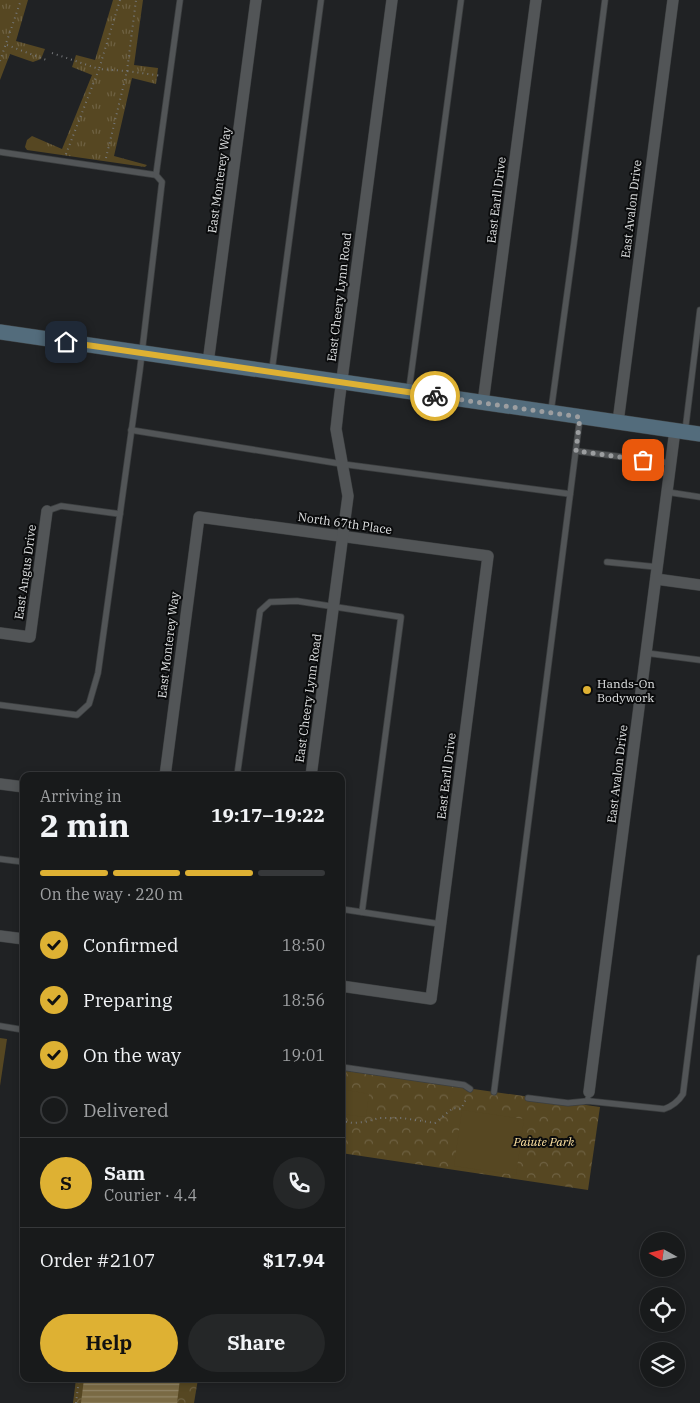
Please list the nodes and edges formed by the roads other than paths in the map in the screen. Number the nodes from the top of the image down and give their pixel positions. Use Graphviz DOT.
graph roads {
  1 [pos="180,0"];
  2 [pos="256,0"];
  3 [pos="321,0"];
  4 [pos="392,0"];
  5 [pos="461,0"];
  6 [pos="536,0"];
  7 [pos="604,0"];
  8 [pos="672,0"];
  9 [pos="0,152"];
  10 [pos="156,175"];
  11 [pos="700,310"];
  12 [pos="0,332"];
  13 [pos="140,353"];
  14 [pos="208,363"];
  15 [pos="272,372"];
  16 [pos="342,382"];
  17 [pos="409,392"];
  18 [pos="483,403"];
  19 [pos="551,413"];
  20 [pos="580,417"];
  21 [pos="618,422"];
  22 [pos="131,430"];
  23 [pos="680,431"];
  24 [pos="700,434"];
  25 [pos="576,451"];
  26 [pos="342,464"];
  27 [pos="670,464"];
  28 [pos="667,492"];
  29 [pos="570,494"];
  30 [pos="700,497"];
  31 [pos="47,511"];
  32 [pos="120,514"];
  33 [pos="199,517"];
  34 [pos="343,536"];
  35 [pos="488,556"];
  36 [pos="607,562"];
  37 [pos="656,573"];
  38 [pos="700,586"];
  39 [pos="334,607"];
  40 [pos="0,633"];
  41 [pos="646,653"];
  42 [pos="700,660"];
  43 [pos="0,705"];
  44 [pos="166,772"];
  45 [pos="238,772"];
  46 [pos="312,772"];
  47 [pos="0,784"];
  48 [pos="20,786"];
  49 [pos="0,859"];
  50 [pos="20,862"];
  51 [pos="345,910"];
  52 [pos="362,912"];
  53 [pos="440,924"];
  54 [pos="0,936"];
  55 [pos="20,938"];
  56 [pos="700,958"];
  57 [pos="345,987"];
  58 [pos="0,1026"];
  59 [pos="20,1029"];
  60 [pos="345,1068"];
  61 [pos="470,1089"];
  62 [pos="494,1092"];
  63 [pos="589,1097"];
  64 [pos="528,1098"];
  1 -- 10 [label="lane"];
  2 -- 14 [label="street, East Monterey Way"];
  3 -- 15 [label="lane"];
  4 -- 16 [label="street, East Cheery Lynn Road"];
  5 -- 17 [label="lane"];
  6 -- 18 [label="street, East Earll Drive"];
  7 -- 19 [label="lane"];
  8 -- 21 [label="street, East Avalon Drive"];
  9 -- 10 [label="lane"];
  10 -- 13 [label="lane"];
  11 -- 23 [label="lane"];
  12 -- 13 [label="main road"];
  13 -- 14 [label="main road"];
  13 -- 22 [label="lane"];
  14 -- 15 [label="main road"];
  15 -- 16 [label="main road"];
  16 -- 17 [label="main road"];
  16 -- 26 [label="street, East Cheery Lynn Road"];
  17 -- 18 [label="main road"];
  18 -- 19 [label="main road"];
  19 -- 20 [label="main road"];
  20 -- 21 [label="main road"];
  20 -- 25 [label="lane"];
  21 -- 23 [label="main road"];
  22 -- 26 [label="lane"];
  22 -- 32 [label="lane"];
  23 -- 24 [label="main road"];
  23 -- 27 [label="street, East Avalon Drive"];
  25 -- 27 [label="lane"];
  25 -- 29 [label="lane"];
  26 -- 29 [label="lane"];
  26 -- 34 [label="street, East Cheery Lynn Road"];
  27 -- 28 [label="street, East Avalon Drive"];
  28 -- 30 [label="lane"];
  28 -- 37 [label="street, East Avalon Drive"];
  29 -- 62 [label="lane"];
  31 -- 32 [label="lane"];
  31 -- 40 [label="street, East Angus Drive"];
  32 -- 43 [label="lane"];
  33 -- 34 [label="street, North 67th Place"];
  33 -- 44 [label="street, East Monterey Way"];
  34 -- 35 [label="street, North 67th Place"];
  34 -- 39 [label="street, East Cheery Lynn Road"];
  35 -- 53 [label="street, East Earll Drive"];
  36 -- 37 [label="lane"];
  37 -- 38 [label="street"];
  37 -- 41 [label="street, East Avalon Drive"];
  39 -- 45 [label="lane"];
  39 -- 46 [label="street, East Cheery Lynn Road"];
  39 -- 52 [label="lane"];
  41 -- 42 [label="lane"];
  41 -- 63 [label="street, East Avalon Drive"];
  47 -- 48 [label="street"];
  49 -- 50 [label="lane"];
  51 -- 52 [label="lane"];
  52 -- 53 [label="lane"];
  53 -- 57 [label="street, East Earll Drive"];
  54 -- 55 [label="street"];
  56 -- 63 [label="lane"];
  58 -- 59 [label="lane"];
  60 -- 61 [label="lane"];
  63 -- 64 [label="lane"];
}
